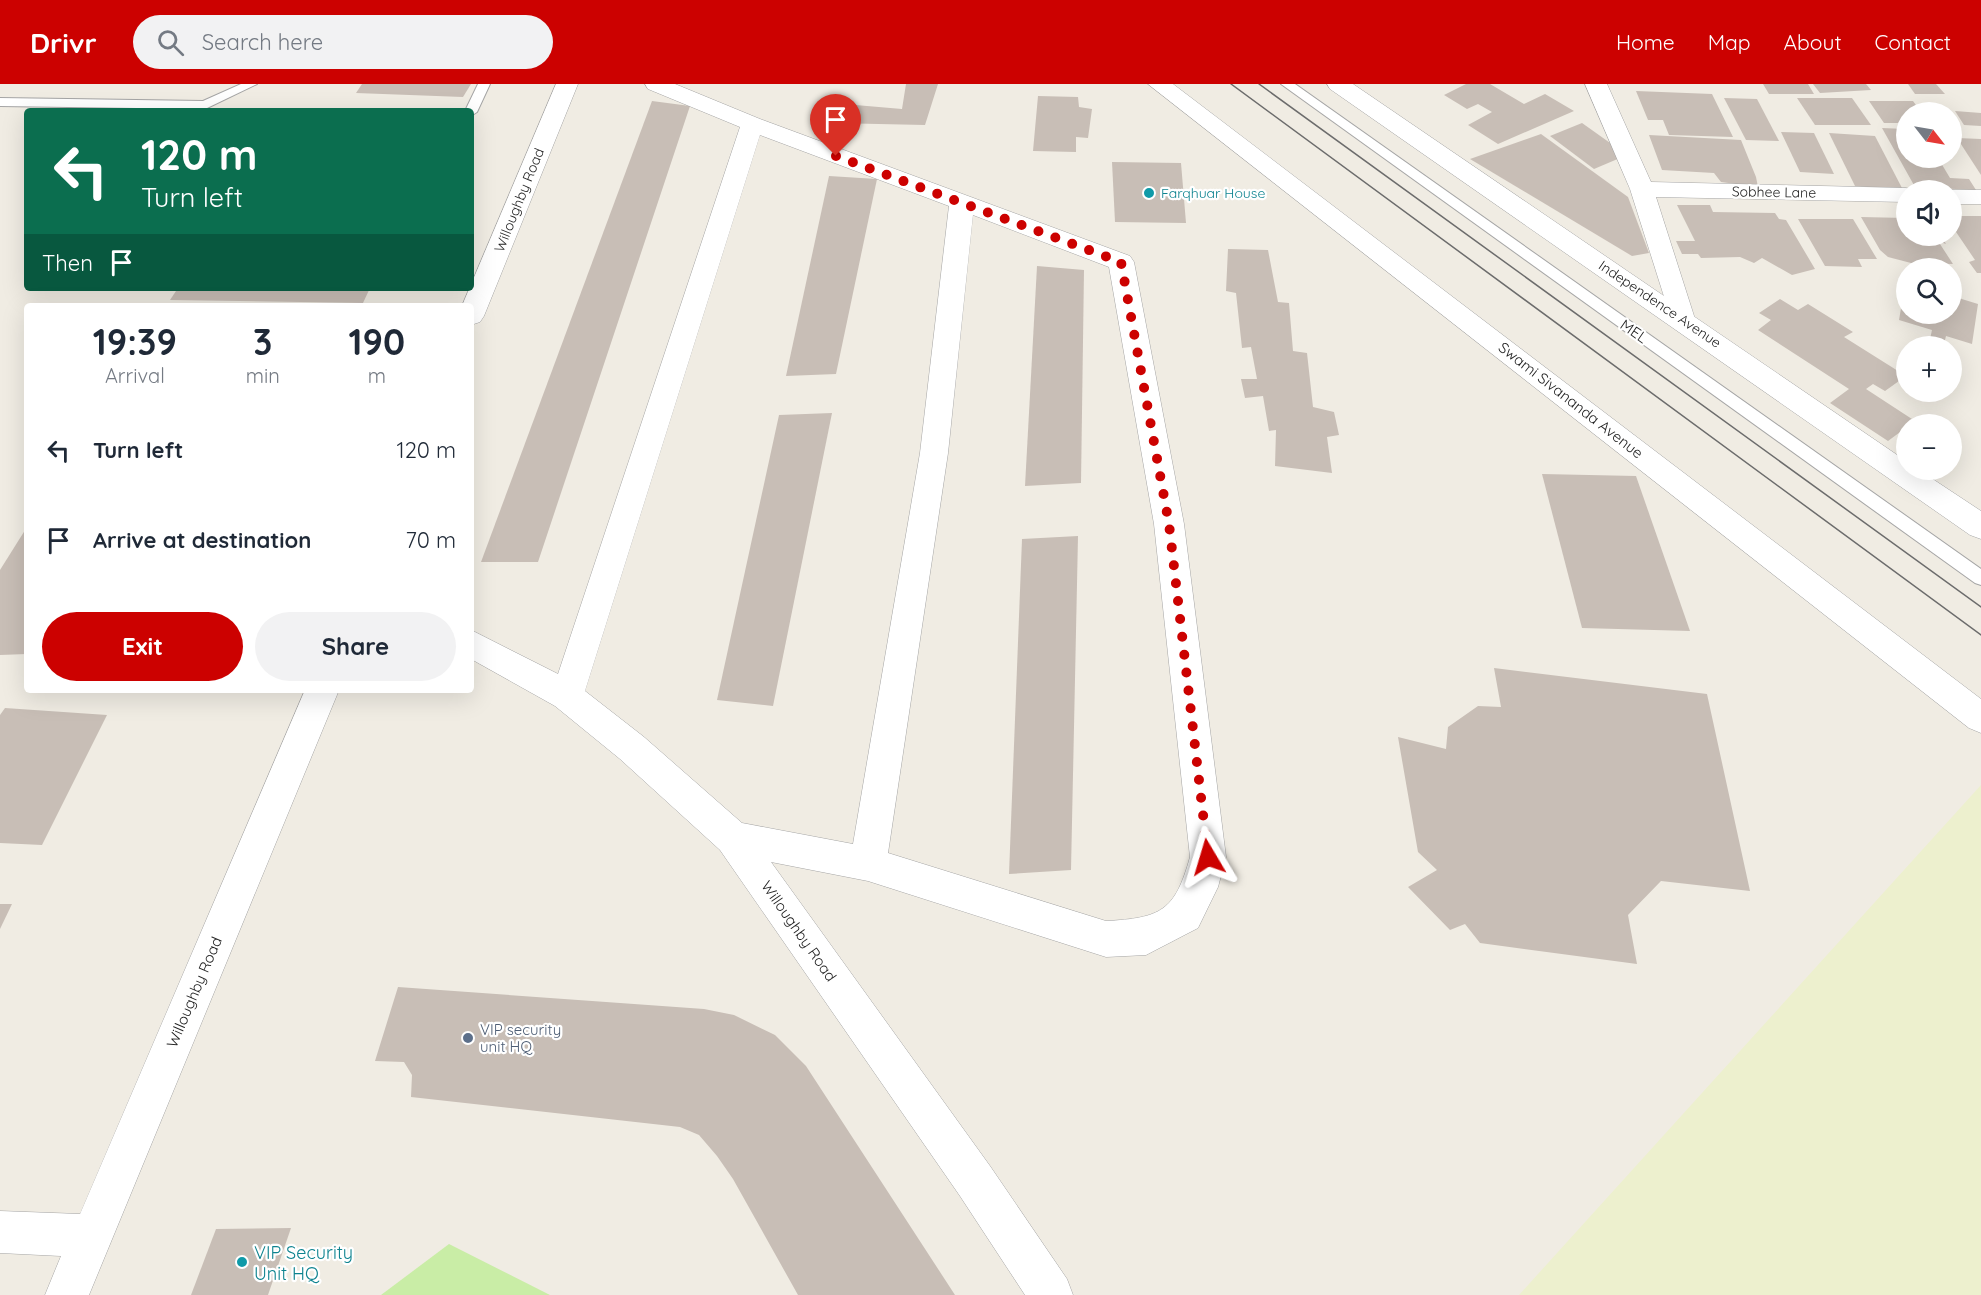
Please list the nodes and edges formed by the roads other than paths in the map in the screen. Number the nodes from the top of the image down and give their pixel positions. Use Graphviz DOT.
graph roads {
  1 [pos="221,84"];
  2 [pos="251,84"];
  3 [pos="484,84"];
  4 [pos="567,84"];
  5 [pos="656,84"];
  6 [pos="1159,84"];
  7 [pos="1287,84"];
  8 [pos="1338,84"];
  9 [pos="1596,84"];
  10 [pos="0,102"];
  11 [pos="205,105"];
  12 [pos="473,108"];
  13 [pos="752,124"];
  14 [pos="1642,189"];
  15 [pos="1896,195"];
  16 [pos="1962,196"];
  17 [pos="1981,197"];
  18 [pos="962,202"];
  19 [pos="474,309"];
  20 [pos="1682,319"];
  21 [pos="1981,527"];
  22 [pos="1981,578"];
  23 [pos="478,649"];
  24 [pos="321,693"];
  25 [pos="567,696"];
  26 [pos="1981,718"];
  27 [pos="733,838"];
  28 [pos="868,864"];
  29 [pos="0,1232"];
  30 [pos="92,1236"];
  31 [pos="67,1295"];
  32 [pos="1052,1295"];
  1 -- 11 [label="lane"];
  2 -- 11 [label="lane"];
  3 -- 12 [label="lane"];
  4 -- 19 [label="street, Willoughby Road"];
  5 -- 13 [label="street"];
  6 -- 26 [label="street, Swami Sivananda Avenue"];
  7 -- 22 [label="lane, MEL"];
  8 -- 20 [label="street, Independence Avenue"];
  9 -- 14 [label="street"];
  10 -- 11 [label="lane"];
  13 -- 18 [label="street"];
  13 -- 25 [label="street"];
  14 -- 15 [label="street, Sobhee Lane"];
  14 -- 20 [label="street"];
  16 -- 17 [label="street"];
  18 -- 28 [label="street"];
  18 -- 28 [label="street"];
  20 -- 21 [label="street, Independence Avenue"];
  23 -- 25 [label="street, Willoughby Road"];
  24 -- 30 [label="street, Willoughby Road"];
  25 -- 27 [label="street, Willoughby Road"];
  27 -- 28 [label="street"];
  27 -- 32 [label="street, Willoughby Road"];
  29 -- 30 [label="street"];
  30 -- 31 [label="street, Willoughby Road"];
}
